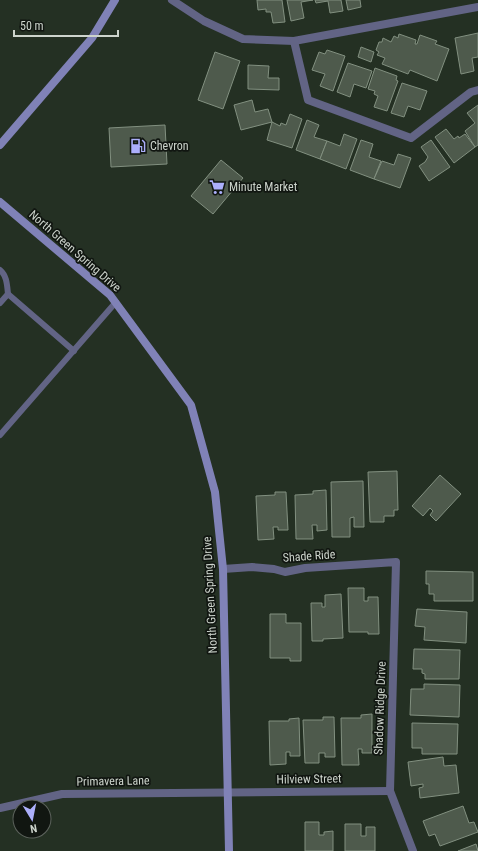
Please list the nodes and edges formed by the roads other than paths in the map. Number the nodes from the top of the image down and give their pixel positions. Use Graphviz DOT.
graph roads {
  1 [pos="115,0"];
  2 [pos="172,0"];
  3 [pos="478,7"];
  4 [pos="294,41"];
  5 [pos="478,90"];
  6 [pos="0,145"];
  7 [pos="0,202"];
  8 [pos="0,270"];
  9 [pos="8,294"];
  10 [pos="116,302"];
  11 [pos="0,303"];
  12 [pos="74,350"];
  13 [pos="0,435"];
  14 [pos="396,562"];
  15 [pos="223,569"];
  16 [pos="390,791"];
  17 [pos="228,792"];
  18 [pos="0,808"];
  19 [pos="229,851"];
  20 [pos="413,851"];
  1 -- 6 [label="main road"];
  2 -- 4 [label="street"];
  3 -- 4 [label="street"];
  4 -- 5 [label="street"];
  7 -- 10 [label="main road, North Green Spring Drive"];
  8 -- 9 [label="lane"];
  9 -- 11 [label="lane"];
  9 -- 12 [label="lane"];
  10 -- 12 [label="lane"];
  10 -- 15 [label="main road, North Green Spring Drive"];
  12 -- 13 [label="lane"];
  14 -- 15 [label="street, Shade Ride"];
  14 -- 16 [label="street, Shadow Ridge Drive"];
  15 -- 17 [label="main road, North Green Spring Drive"];
  16 -- 17 [label="street, Hilview Street"];
  16 -- 20 [label="street, Shadow Ridge Drive"];
  17 -- 18 [label="street, Primavera Lane"];
  17 -- 19 [label="main road, North Green Spring Drive"];
}
